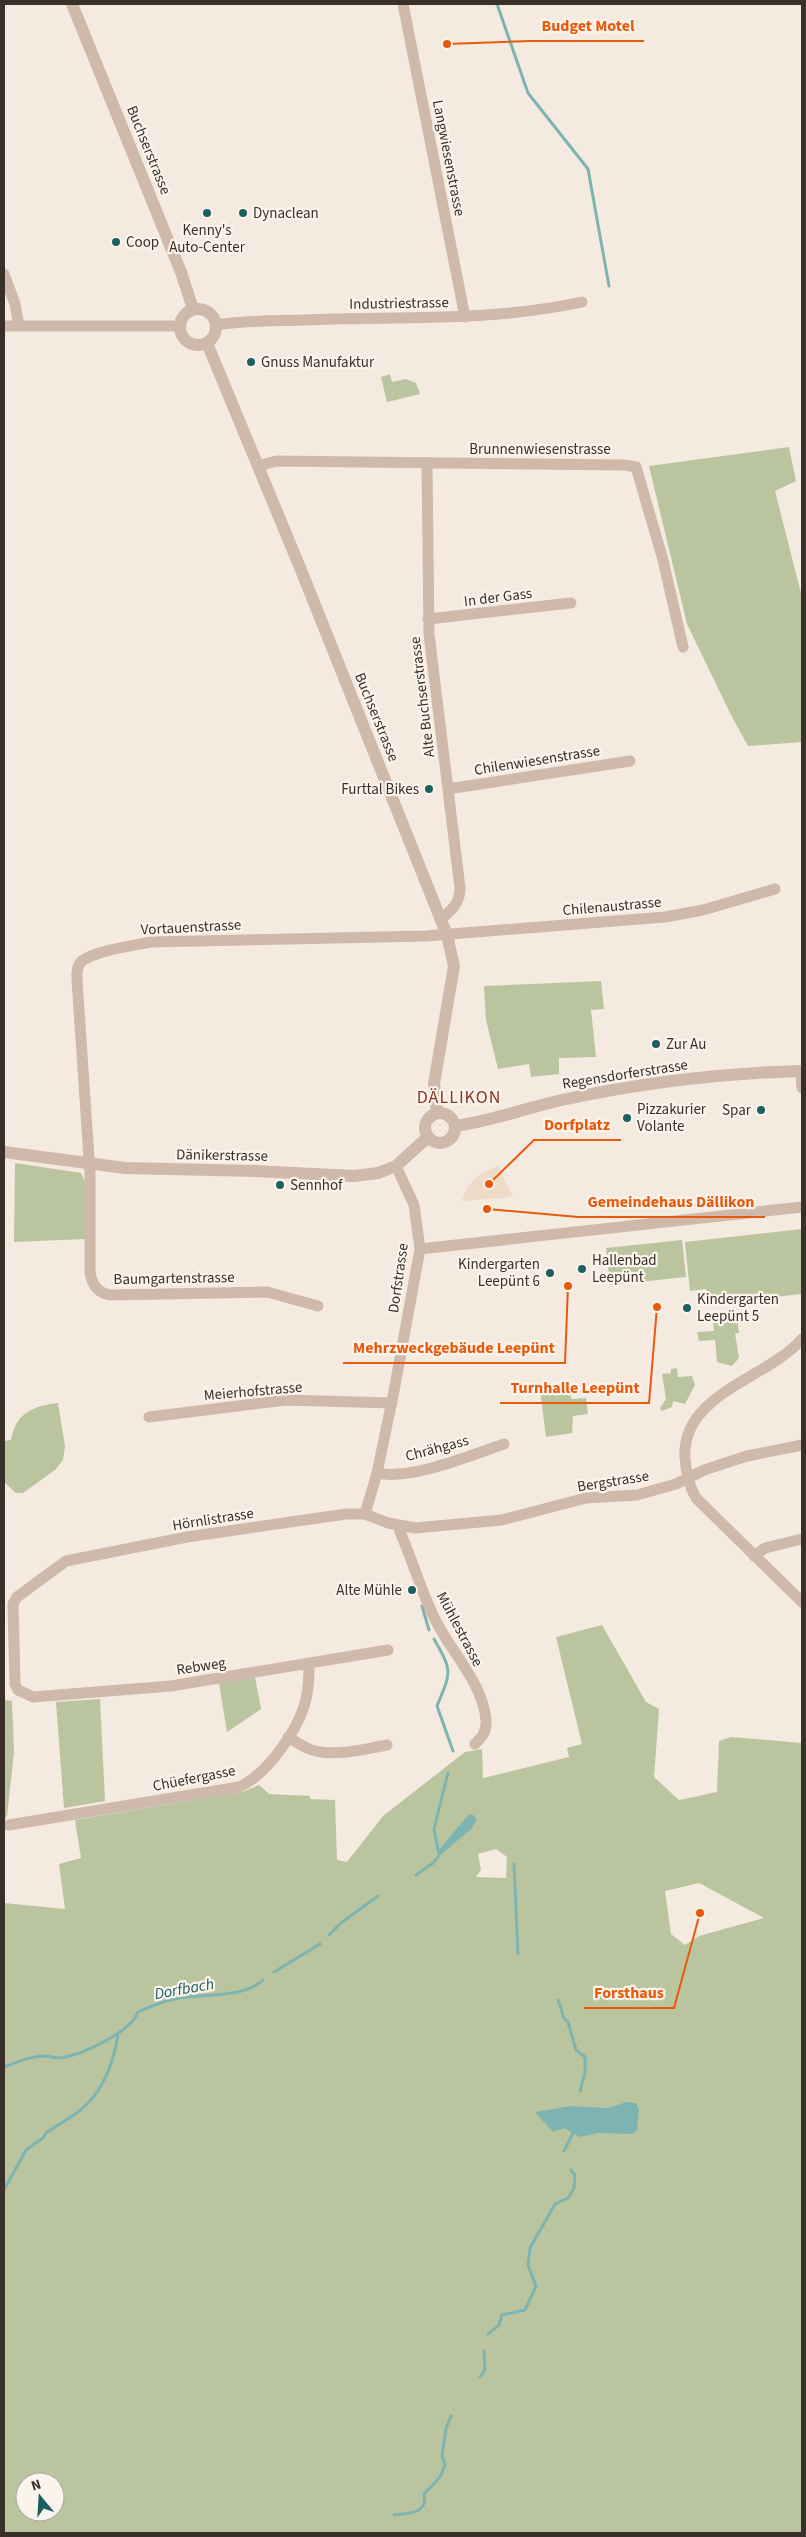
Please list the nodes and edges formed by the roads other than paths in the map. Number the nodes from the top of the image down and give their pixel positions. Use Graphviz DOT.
graph roads {
  1 [pos="72,4"];
  2 [pos="404,4"];
  3 [pos="4,274"];
  4 [pos="582,302"];
  5 [pos="193,309"];
  6 [pos="464,317"];
  7 [pos="217,325"];
  8 [pos="4,326"];
  9 [pos="19,326"];
  10 [pos="180,326"];
  11 [pos="207,343"];
  12 [pos="428,463"];
  13 [pos="259,466"];
  14 [pos="571,603"];
  15 [pos="428,619"];
  16 [pos="683,647"];
  17 [pos="630,762"];
  18 [pos="448,790"];
  19 [pos="775,889"];
  20 [pos="441,919"];
  21 [pos="447,935"];
  22 [pos="801,1071"];
  23 [pos="802,1088"];
  24 [pos="437,1113"];
  25 [pos="455,1126"];
  26 [pos="428,1138"];
  27 [pos="4,1152"];
  28 [pos="89,1163"];
  29 [pos="396,1166"];
  30 [pos="802,1206"];
  31 [pos="420,1249"];
  32 [pos="318,1306"];
  33 [pos="802,1339"];
  34 [pos="392,1403"];
  35 [pos="148,1418"];
  36 [pos="504,1444"];
  37 [pos="802,1444"];
  38 [pos="377,1473"];
  39 [pos="688,1478"];
  40 [pos="365,1514"];
  41 [pos="399,1526"];
  42 [pos="802,1539"];
  43 [pos="754,1556"];
  44 [pos="802,1602"];
  45 [pos="388,1650"];
  46 [pos="309,1664"];
  47 [pos="18,1690"];
  48 [pos="288,1737"];
  49 [pos="475,1744"];
  50 [pos="387,1745"];
  51 [pos="9,1825"];
  1 -- 5 [label="street, Buchserstrasse"];
  2 -- 6 [label="street, Langwiesenstrasse"];
  3 -- 9 [label="street"];
  4 -- 6 [label="street, Industriestrasse"];
  5 -- 7 [label="street"];
  5 -- 10 [label="street"];
  6 -- 7 [label="street, Industriestrasse"];
  7 -- 11 [label="street"];
  8 -- 9 [label="street"];
  9 -- 10 [label="street"];
  10 -- 11 [label="street"];
  11 -- 13 [label="street, Buchserstrasse"];
  12 -- 13 [label="street, Brunnenwiesenstrasse"];
  12 -- 15 [label="street, Alte Buchserstrasse"];
  12 -- 16 [label="street, Brunnenwiesenstrasse"];
  13 -- 20 [label="street, Buchserstrasse"];
  14 -- 15 [label="street, In der Gass"];
  15 -- 18 [label="street, Alte Buchserstrasse"];
  17 -- 18 [label="street, Chilenwiesenstrasse"];
  18 -- 20 [label="street, Alte Buchserstrasse"];
  19 -- 21 [label="street, Chilenaustrasse"];
  20 -- 21 [label="street, Buchserstrasse"];
  21 -- 24 [label="street, Buchserstrasse"];
  21 -- 28 [label="street, Vortauenstrasse"];
  22 -- 23 [label="street"];
  22 -- 25 [label="street, Regensdorferstrasse"];
  24 -- 25 [label="street"];
  24 -- 26 [label="street"];
  25 -- 26 [label="street"];
  26 -- 29 [label="street, Dänikerstrasse"];
  27 -- 28 [label="street, Dänikerstrasse"];
  28 -- 29 [label="street, Dänikerstrasse"];
  28 -- 32 [label="street, Baumgartenstrasse"];
  29 -- 31 [label="street, Dorfstrasse"];
  30 -- 31 [label="street"];
  31 -- 34 [label="street, Dorfstrasse"];
  33 -- 39 [label="street"];
  34 -- 35 [label="street, Meierhofstrasse"];
  34 -- 38 [label="street, Dorfstrasse"];
  36 -- 38 [label="street, Chrähgass"];
  37 -- 39 [label="street, Bergstrasse"];
  38 -- 40 [label="street, Dorfstrasse"];
  39 -- 41 [label="street, Bergstrasse"];
  39 -- 43 [label="street"];
  40 -- 41 [label="street, Bergstrasse"];
  40 -- 47 [label="street, Hörnlistrasse"];
  41 -- 49 [label="street, Mühlestrasse"];
  42 -- 43 [label="street"];
  43 -- 44 [label="street"];
  45 -- 46 [label="street, Rebweg"];
  46 -- 47 [label="street, Rebweg"];
  46 -- 48 [label="street, Chüefergasse"];
  48 -- 50 [label="street"];
  48 -- 51 [label="street, Chüefergasse"];
}
